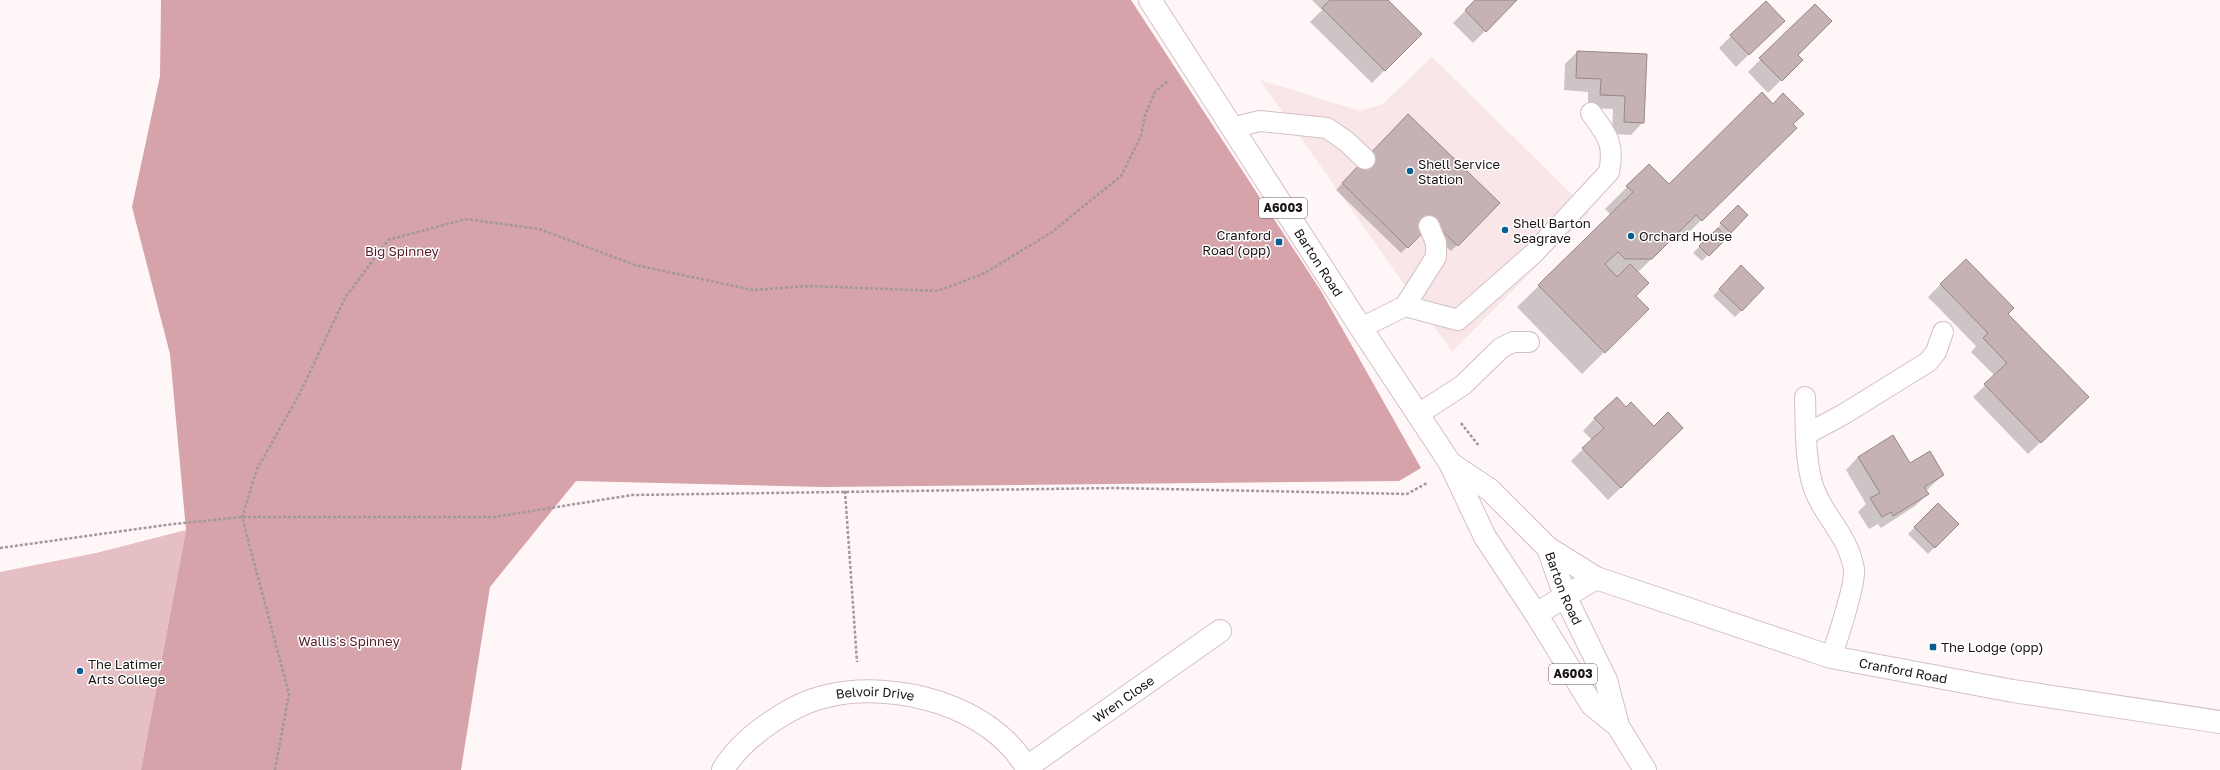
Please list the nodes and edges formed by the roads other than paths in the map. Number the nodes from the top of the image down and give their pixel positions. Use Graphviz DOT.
graph roads {
  1 [pos="1150,0"];
  2 [pos="1591,113"];
  3 [pos="1232,128"];
  4 [pos="1365,159"];
  5 [pos="1429,226"];
  6 [pos="1405,306"];
  7 [pos="1361,328"];
  8 [pos="1943,332"];
  9 [pos="1530,342"];
  10 [pos="1805,397"];
  11 [pos="1417,415"];
  12 [pos="1806,434"];
  13 [pos="1450,463"];
  14 [pos="1548,548"];
  15 [pos="1596,578"];
  16 [pos="1565,596"];
  17 [pos="1536,614"];
  18 [pos="1220,631"];
  19 [pos="1832,657"];
  20 [pos="2220,722"];
  21 [pos="1618,726"];
  22 [pos="1027,769"];
  23 [pos="723,770"];
  24 [pos="1645,770"];
  1 -- 3 [label="street, Barton Road / A6003"];
  2 -- 6 [label="lane"];
  3 -- 4 [label="lane"];
  3 -- 7 [label="street, Barton Road / A6003"];
  5 -- 6 [label="lane"];
  6 -- 7 [label="lane"];
  7 -- 11 [label="street, Barton Road / A6003"];
  8 -- 12 [label="lane"];
  9 -- 11 [label="lane"];
  10 -- 12 [label="lane"];
  11 -- 13 [label="street, Barton Road / A6003"];
  12 -- 19 [label="lane"];
  13 -- 14 [label="street, Barton Road"];
  13 -- 17 [label="street, Barton Road / A6003"];
  14 -- 15 [label="street, Cranford Road"];
  14 -- 16 [label="street, Barton Road"];
  15 -- 16 [label="street"];
  15 -- 19 [label="street, Cranford Road"];
  16 -- 17 [label="street"];
  16 -- 21 [label="street, Barton Road"];
  17 -- 21 [label="street, Barton Road / A6003"];
  18 -- 22 [label="street, Wren Close"];
  19 -- 20 [label="street, Cranford Road"];
  21 -- 24 [label="street, Barton Road / A6003"];
  22 -- 23 [label="street, Belvoir Drive"];
}
